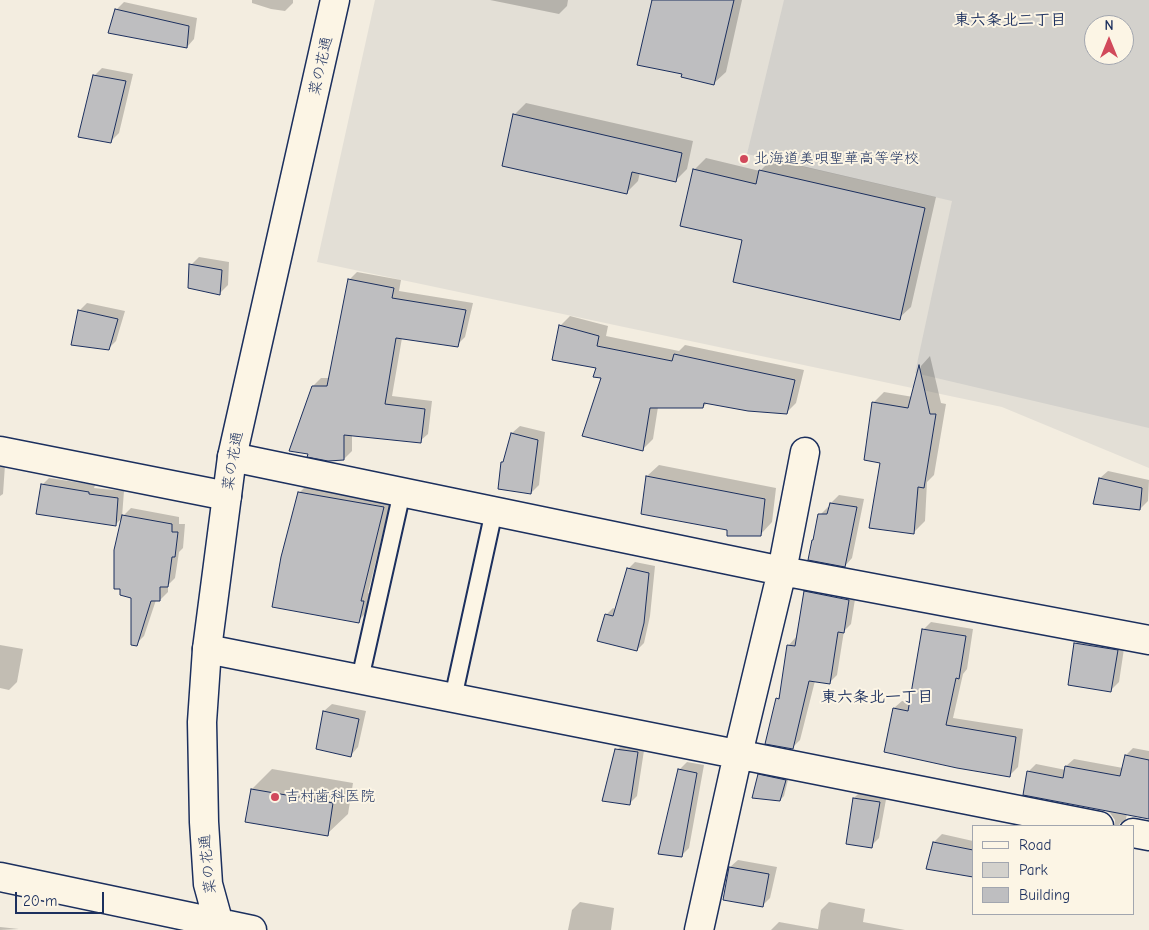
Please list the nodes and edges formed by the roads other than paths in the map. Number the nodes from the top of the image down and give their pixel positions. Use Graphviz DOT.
graph roads {
  1 [pos="335,0"];
  2 [pos="0,451"];
  3 [pos="805,452"];
  4 [pos="232,457"];
  5 [pos="402,492"];
  6 [pos="227,496"];
  7 [pos="494,511"];
  8 [pos="782,571"];
  9 [pos="1149,640"];
  10 [pos="207,649"];
  11 [pos="360,679"];
  12 [pos="453,698"];
  13 [pos="738,754"];
  14 [pos="1094,825"];
  15 [pos="1134,833"];
  16 [pos="1149,836"];
  17 [pos="0,877"];
  18 [pos="218,927"];
  19 [pos="252,930"];
  20 [pos="699,930"];
  1 -- 4 [label="street, 菜の花通"];
  2 -- 6 [label="street"];
  3 -- 8 [label="street"];
  4 -- 5 [label="street"];
  4 -- 6 [label="street, 菜の花通"];
  5 -- 7 [label="street"];
  5 -- 11 [label="lane"];
  6 -- 10 [label="street, 菜の花通"];
  7 -- 8 [label="street"];
  7 -- 12 [label="lane"];
  8 -- 9 [label="street"];
  8 -- 13 [label="street"];
  10 -- 11 [label="street"];
  10 -- 18 [label="street, 菜の花通"];
  11 -- 12 [label="street"];
  12 -- 13 [label="street"];
  13 -- 14 [label="street"];
  13 -- 20 [label="street"];
  15 -- 16 [label="street"];
  17 -- 18 [label="street"];
  18 -- 19 [label="street"];
}
